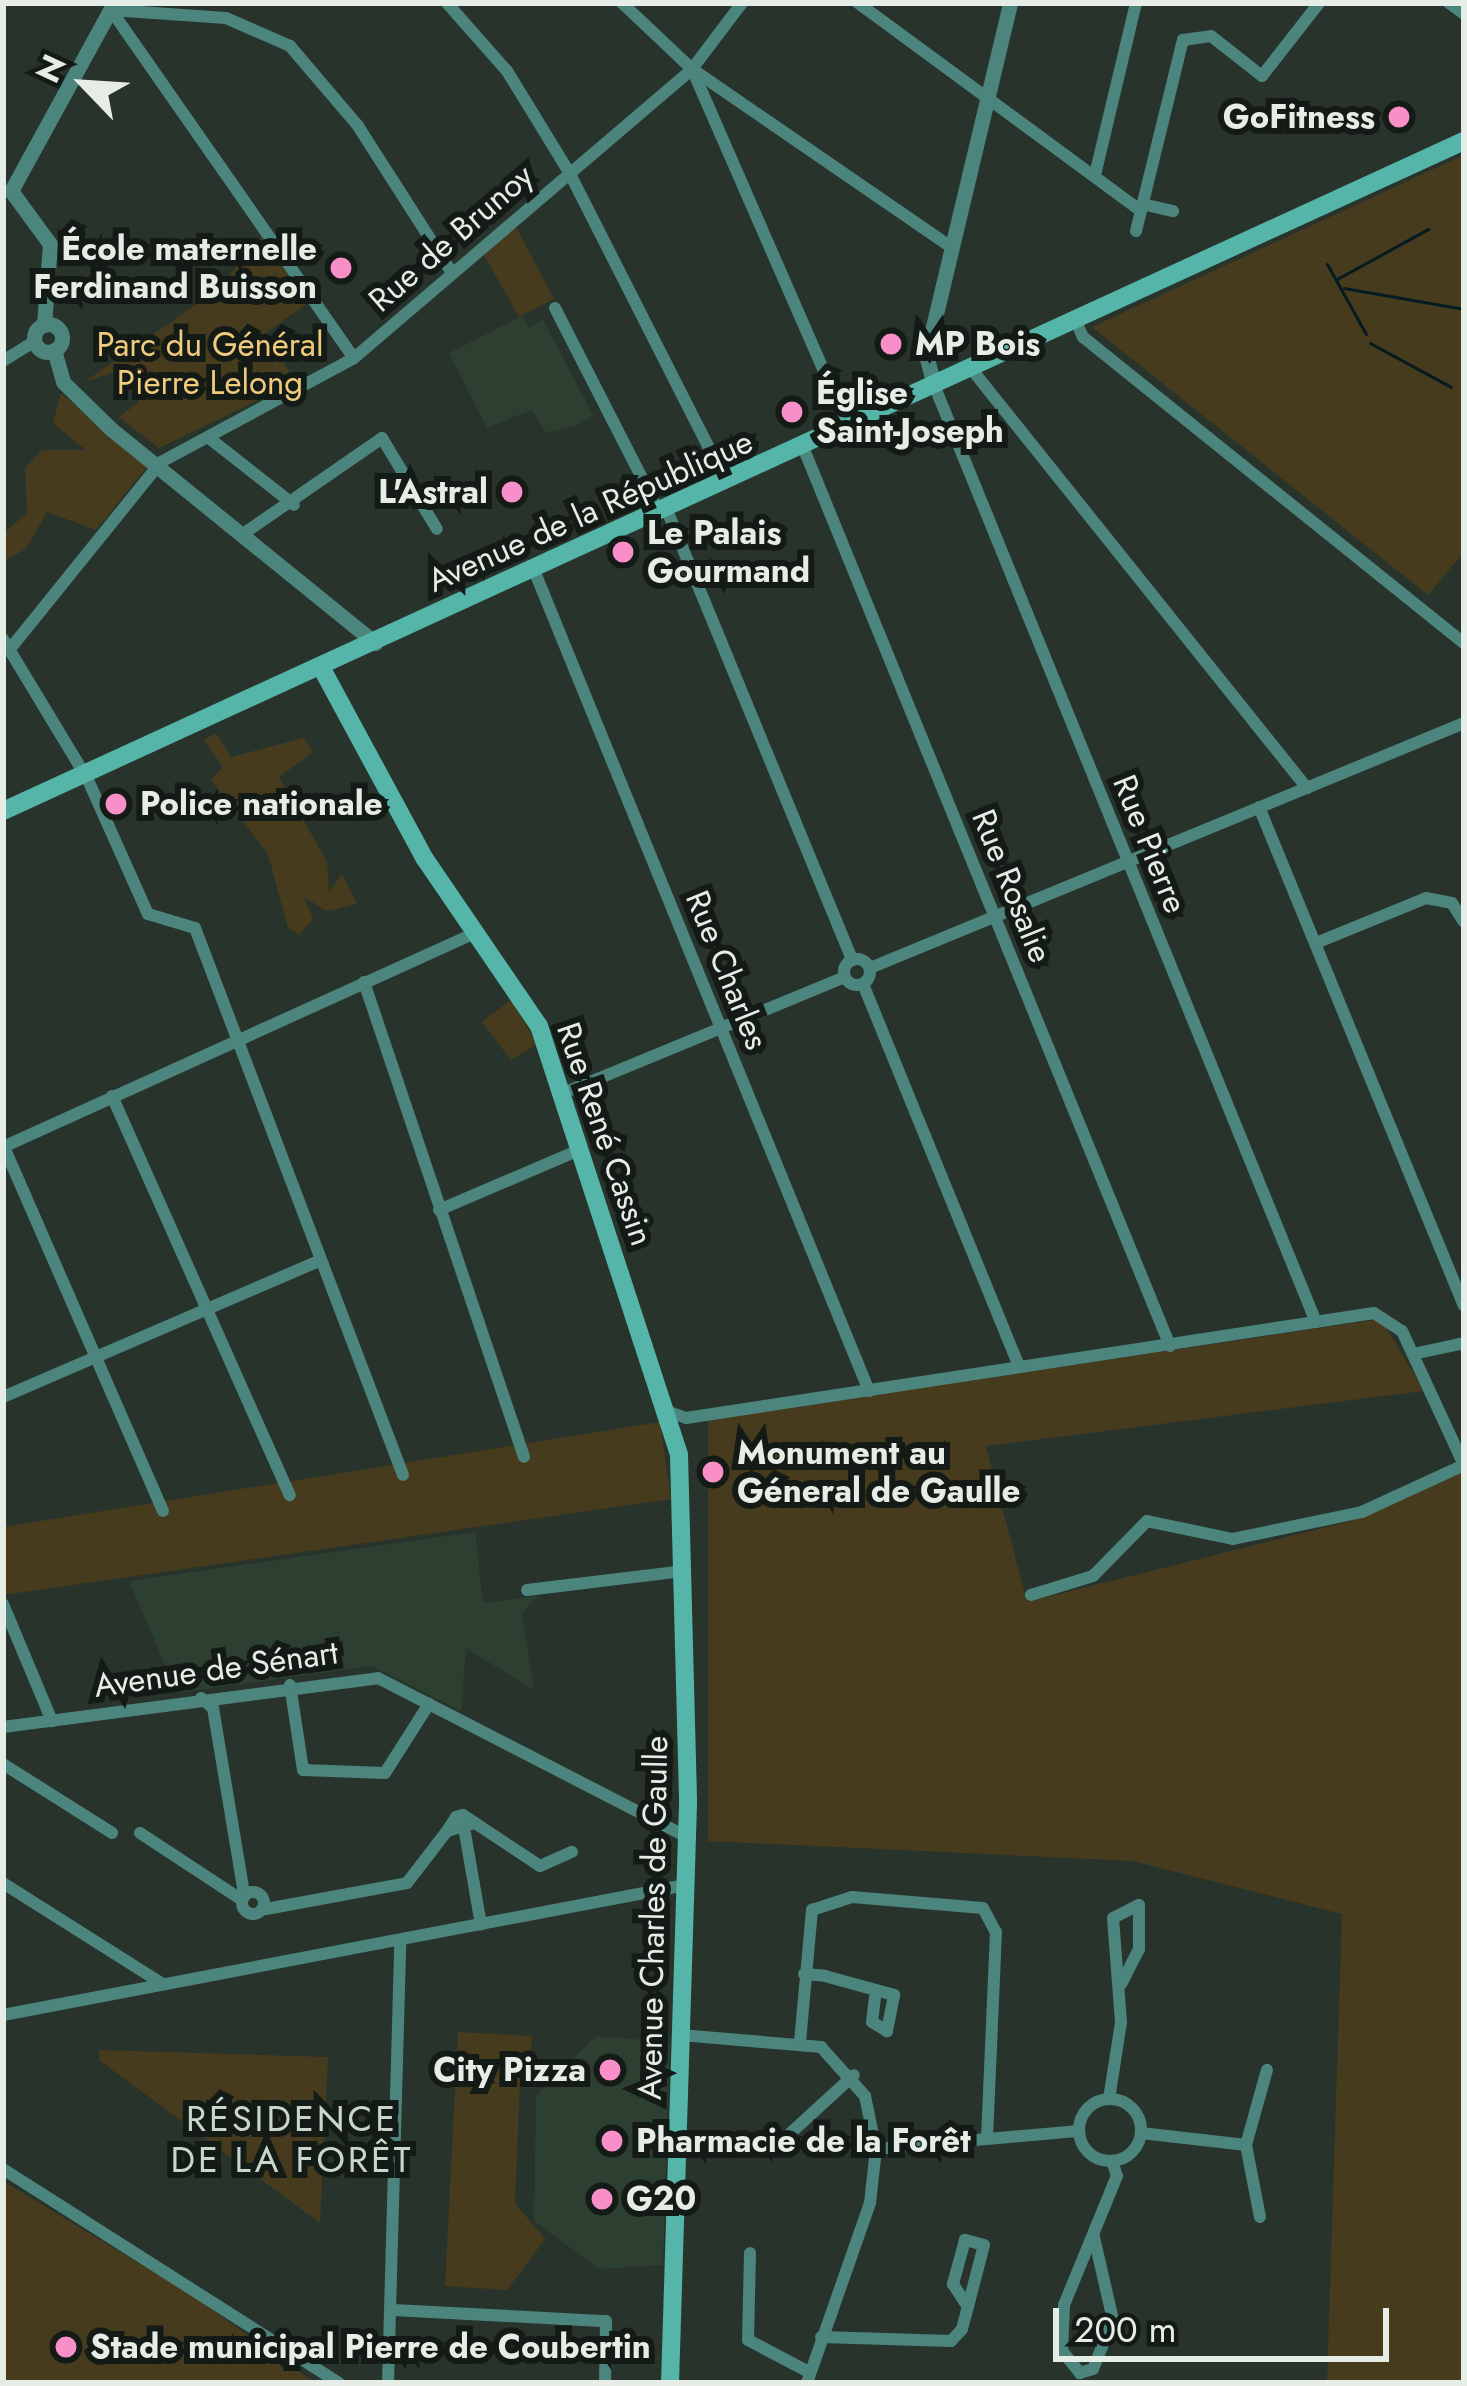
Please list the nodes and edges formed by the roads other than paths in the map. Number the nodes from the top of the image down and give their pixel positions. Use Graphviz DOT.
graph roads {
  1 [pos="447,3"];
  2 [pos="622,3"];
  3 [pos="742,3"];
  4 [pos="858,3"];
  5 [pos="1010,3"];
  6 [pos="1136,3"];
  7 [pos="1319,3"];
  8 [pos="1449,3"];
  9 [pos="113,6"];
  10 [pos="134,13"];
  11 [pos="1464,14"];
  12 [pos="125,29"];
  13 [pos="692,70"];
  14 [pos="987,98"];
  15 [pos="1464,141"];
  16 [pos="569,172"];
  17 [pos="1095,175"];
  18 [pos="7,186"];
  19 [pos="1142,207"];
  20 [pos="1173,212"];
  21 [pos="1136,231"];
  22 [pos="952,248"];
  23 [pos="452,273"];
  24 [pos="555,308"];
  25 [pos="1075,317"];
  26 [pos="44,325"];
  27 [pos="3,338"];
  28 [pos="35,341"];
  29 [pos="16,347"];
  30 [pos="54,350"];
  31 [pos="354,358"];
  32 [pos="3,361"];
  33 [pos="969,366"];
  34 [pos="934,385"];
  35 [pos="848,426"];
  36 [pos="209,438"];
  37 [pos="803,447"];
  38 [pos="158,466"];
  39 [pos="726,483"];
  40 [pos="294,505"];
  41 [pos="663,510"];
  42 [pos="437,529"];
  43 [pos="243,534"];
  44 [pos="534,570"];
  45 [pos="6,644"];
  46 [pos="375,644"];
  47 [pos="1464,644"];
  48 [pos="321,667"];
  49 [pos="1464,723"];
  50 [pos="83,774"];
  51 [pos="1306,788"];
  52 [pos="1259,807"];
  53 [pos="3,811"];
  54 [pos="1128,861"];
  55 [pos="995,916"];
  56 [pos="1464,922"];
  57 [pos="475,933"];
  58 [pos="1316,943"];
  59 [pos="852,960"];
  60 [pos="870,968"];
  61 [pos="845,977"];
  62 [pos="364,982"];
  63 [pos="863,984"];
  64 [pos="722,1029"];
  65 [pos="237,1041"];
  66 [pos="561,1094"];
  67 [pos="112,1096"];
  68 [pos="4,1147"];
  69 [pos="581,1149"];
  70 [pos="439,1210"];
  71 [pos="1464,1257"];
  72 [pos="316,1262"];
  73 [pos="1448,1264"];
  74 [pos="1464,1306"];
  75 [pos="208,1310"];
  76 [pos="1316,1322"];
  77 [pos="1464,1343"];
  78 [pos="1171,1346"];
  79 [pos="1413,1354"];
  80 [pos="95,1357"];
  81 [pos="1019,1367"];
  82 [pos="869,1391"];
  83 [pos="3,1396"];
  84 [pos="666,1411"];
  85 [pos="686,1418"];
  86 [pos="679,1455"];
  87 [pos="524,1456"];
  88 [pos="1464,1465"];
  89 [pos="403,1475"];
  90 [pos="290,1496"];
  91 [pos="163,1511"];
  92 [pos="687,1571"];
  93 [pos="527,1590"];
  94 [pos="1031,1594"];
  95 [pos="3,1604"];
  96 [pos="290,1684"];
  97 [pos="201,1698"];
  98 [pos="429,1704"];
  99 [pos="52,1721"];
  100 [pos="3,1727"];
  101 [pos="3,1764"];
  102 [pos="470,1828"];
  103 [pos="112,1833"];
  104 [pos="140,1833"];
  105 [pos="687,1837"];
  106 [pos="572,1852"];
  107 [pos="3,1883"];
  108 [pos="686,1885"];
  109 [pos="242,1896"];
  110 [pos="481,1925"];
  111 [pos="400,1940"];
  112 [pos="804,1974"];
  113 [pos="163,1984"];
  114 [pos="1121,1984"];
  115 [pos="876,1990"];
  116 [pos="3,2015"];
  117 [pos="681,2035"];
  118 [pos="800,2042"];
  119 [pos="1267,2070"];
  120 [pos="854,2075"];
  121 [pos="1109,2099"];
  122 [pos="1079,2131"];
  123 [pos="1141,2133"];
  124 [pos="987,2137"];
  125 [pos="761,2140"];
  126 [pos="1246,2145"];
  127 [pos="876,2149"];
  128 [pos="1112,2161"];
  129 [pos="3,2169"];
  130 [pos="1260,2217"];
  131 [pos="1094,2237"];
  132 [pos="750,2253"];
  133 [pos="968,2307"];
  134 [pos="393,2310"];
  135 [pos="821,2337"];
  136 [pos="808,2378"];
  137 [pos="339,2383"];
  138 [pos="388,2383"];
  139 [pos="605,2383"];
  140 [pos="670,2383"];
  1 -- 16 [label="street"];
  2 -- 13 [label="street"];
  3 -- 13 [label="street, Rue de Brunoy"];
  4 -- 14 [label="street"];
  5 -- 14 [label="street"];
  6 -- 17 [label="street"];
  7 -- 19 [label="street"];
  8 -- 11 [label="street"];
  9 -- 10 [label="street"];
  9 -- 12 [label="street"];
  9 -- 18 [label="street"];
  10 -- 12 [label="street"];
  10 -- 23 [label="street"];
  12 -- 31 [label="street"];
  13 -- 16 [label="street, Rue de Brunoy"];
  13 -- 22 [label="street"];
  13 -- 35 [label="street"];
  14 -- 17 [label="street"];
  14 -- 22 [label="street"];
  15 -- 25 [label="main road, Avenue de la République"];
  16 -- 23 [label="street, Rue de Brunoy"];
  16 -- 39 [label="street"];
  17 -- 19 [label="street"];
  18 -- 26 [label="street"];
  19 -- 20 [label="street"];
  19 -- 21 [label="street"];
  22 -- 34 [label="street"];
  23 -- 31 [label="street, Rue de Brunoy"];
  24 -- 41 [label="street"];
  25 -- 33 [label="main road, Avenue de la République"];
  25 -- 47 [label="street"];
  26 -- 28 [label="street"];
  26 -- 30 [label="street"];
  27 -- 29 [label="street"];
  28 -- 29 [label="street"];
  28 -- 30 [label="street"];
  29 -- 32 [label="street"];
  30 -- 38 [label="street"];
  31 -- 36 [label="street, Rue de Brunoy"];
  33 -- 34 [label="main road, Avenue de la République"];
  33 -- 51 [label="street"];
  34 -- 35 [label="main road, Avenue de la République"];
  34 -- 54 [label="street, Rue Pierre"];
  35 -- 37 [label="main road, Avenue de la République"];
  36 -- 38 [label="street, Rue de Brunoy"];
  36 -- 40 [label="street"];
  37 -- 39 [label="main road, Avenue de la République"];
  37 -- 55 [label="street, Rue Rosalie"];
  38 -- 43 [label="street"];
  38 -- 45 [label="street"];
  39 -- 41 [label="main road, Avenue de la République"];
  40 -- 42 [label="street"];
  40 -- 43 [label="street"];
  41 -- 44 [label="main road, Avenue de la République"];
  41 -- 59 [label="street"];
  43 -- 46 [label="street"];
  44 -- 46 [label="main road, Avenue de la République"];
  44 -- 64 [label="street, Rue Charles"];
  45 -- 50 [label="street"];
  46 -- 48 [label="main road, Avenue de la République"];
  48 -- 50 [label="main road, Avenue de la République"];
  48 -- 57 [label="main road, Rue René Cassin"];
  49 -- 51 [label="street"];
  50 -- 53 [label="main road, Avenue de la République"];
  50 -- 65 [label="street"];
  51 -- 52 [label="street"];
  52 -- 54 [label="street"];
  52 -- 58 [label="street"];
  54 -- 55 [label="street"];
  54 -- 76 [label="street, Rue Pierre"];
  55 -- 60 [label="street"];
  55 -- 78 [label="street, Rue Rosalie"];
  56 -- 58 [label="street"];
  57 -- 62 [label="street"];
  57 -- 66 [label="main road, Rue René Cassin"];
  58 -- 73 [label="street"];
  59 -- 60 [label="street"];
  59 -- 61 [label="street"];
  60 -- 63 [label="street"];
  61 -- 63 [label="street"];
  61 -- 64 [label="street"];
  62 -- 65 [label="street"];
  62 -- 70 [label="street"];
  63 -- 81 [label="street"];
  64 -- 66 [label="street"];
  64 -- 82 [label="street, Rue Charles"];
  65 -- 67 [label="street"];
  65 -- 72 [label="street"];
  66 -- 69 [label="main road, Rue René Cassin"];
  67 -- 68 [label="street"];
  67 -- 75 [label="street"];
  68 -- 80 [label="street"];
  69 -- 70 [label="street"];
  69 -- 84 [label="main road, Rue René Cassin"];
  70 -- 87 [label="street"];
  71 -- 73 [label="street"];
  72 -- 75 [label="street"];
  72 -- 89 [label="street"];
  73 -- 74 [label="street"];
  75 -- 80 [label="street"];
  75 -- 90 [label="street"];
  76 -- 78 [label="street"];
  76 -- 79 [label="street"];
  77 -- 79 [label="street"];
  78 -- 81 [label="street"];
  79 -- 88 [label="street"];
  80 -- 83 [label="street"];
  80 -- 91 [label="street"];
  81 -- 82 [label="street"];
  82 -- 85 [label="street"];
  84 -- 85 [label="street"];
  84 -- 86 [label="main road, Rue René Cassin"];
  85 -- 86 [label="street"];
  86 -- 92 [label="main road, Avenue Charles de Gaulle"];
  88 -- 94 [label="street"];
  92 -- 93 [label="street"];
  92 -- 105 [label="main road, Avenue Charles de Gaulle"];
  95 -- 99 [label="street"];
  96 -- 97 [label="street, Avenue de Sénart"];
  96 -- 98 [label="street, Avenue de Sénart"];
  96 -- 98 [label="street"];
  97 -- 99 [label="street, Avenue de Sénart"];
  97 -- 109 [label="street"];
  98 -- 105 [label="street, Avenue de Sénart"];
  99 -- 100 [label="street, Avenue de Sénart"];
  101 -- 103 [label="street"];
  102 -- 106 [label="street"];
  102 -- 109 [label="street"];
  102 -- 110 [label="street"];
  104 -- 109 [label="street"];
  105 -- 108 [label="main road, Avenue Charles de Gaulle"];
  107 -- 113 [label="street"];
  108 -- 110 [label="street"];
  108 -- 117 [label="main road, Avenue Charles de Gaulle"];
  110 -- 111 [label="street"];
  111 -- 113 [label="street"];
  111 -- 134 [label="street"];
  112 -- 115 [label="street"];
  112 -- 118 [label="street"];
  112 -- 124 [label="street"];
  113 -- 116 [label="street"];
  114 -- 114 [label="street"];
  114 -- 121 [label="street"];
  117 -- 118 [label="street"];
  117 -- 140 [label="main road, Avenue Charles de Gaulle"];
  118 -- 120 [label="street"];
  119 -- 126 [label="street"];
  120 -- 125 [label="street"];
  120 -- 127 [label="street"];
  121 -- 122 [label="street"];
  121 -- 123 [label="street"];
  122 -- 124 [label="street"];
  122 -- 128 [label="street"];
  123 -- 126 [label="street"];
  123 -- 128 [label="street"];
  124 -- 127 [label="street"];
  126 -- 130 [label="street"];
  127 -- 135 [label="street"];
  128 -- 131 [label="street"];
  129 -- 137 [label="street"];
  131 -- 131 [label="street"];
  132 -- 136 [label="street"];
  133 -- 133 [label="street"];
  133 -- 135 [label="street"];
  134 -- 138 [label="street"];
  134 -- 139 [label="street"];
  135 -- 136 [label="street"];
}
